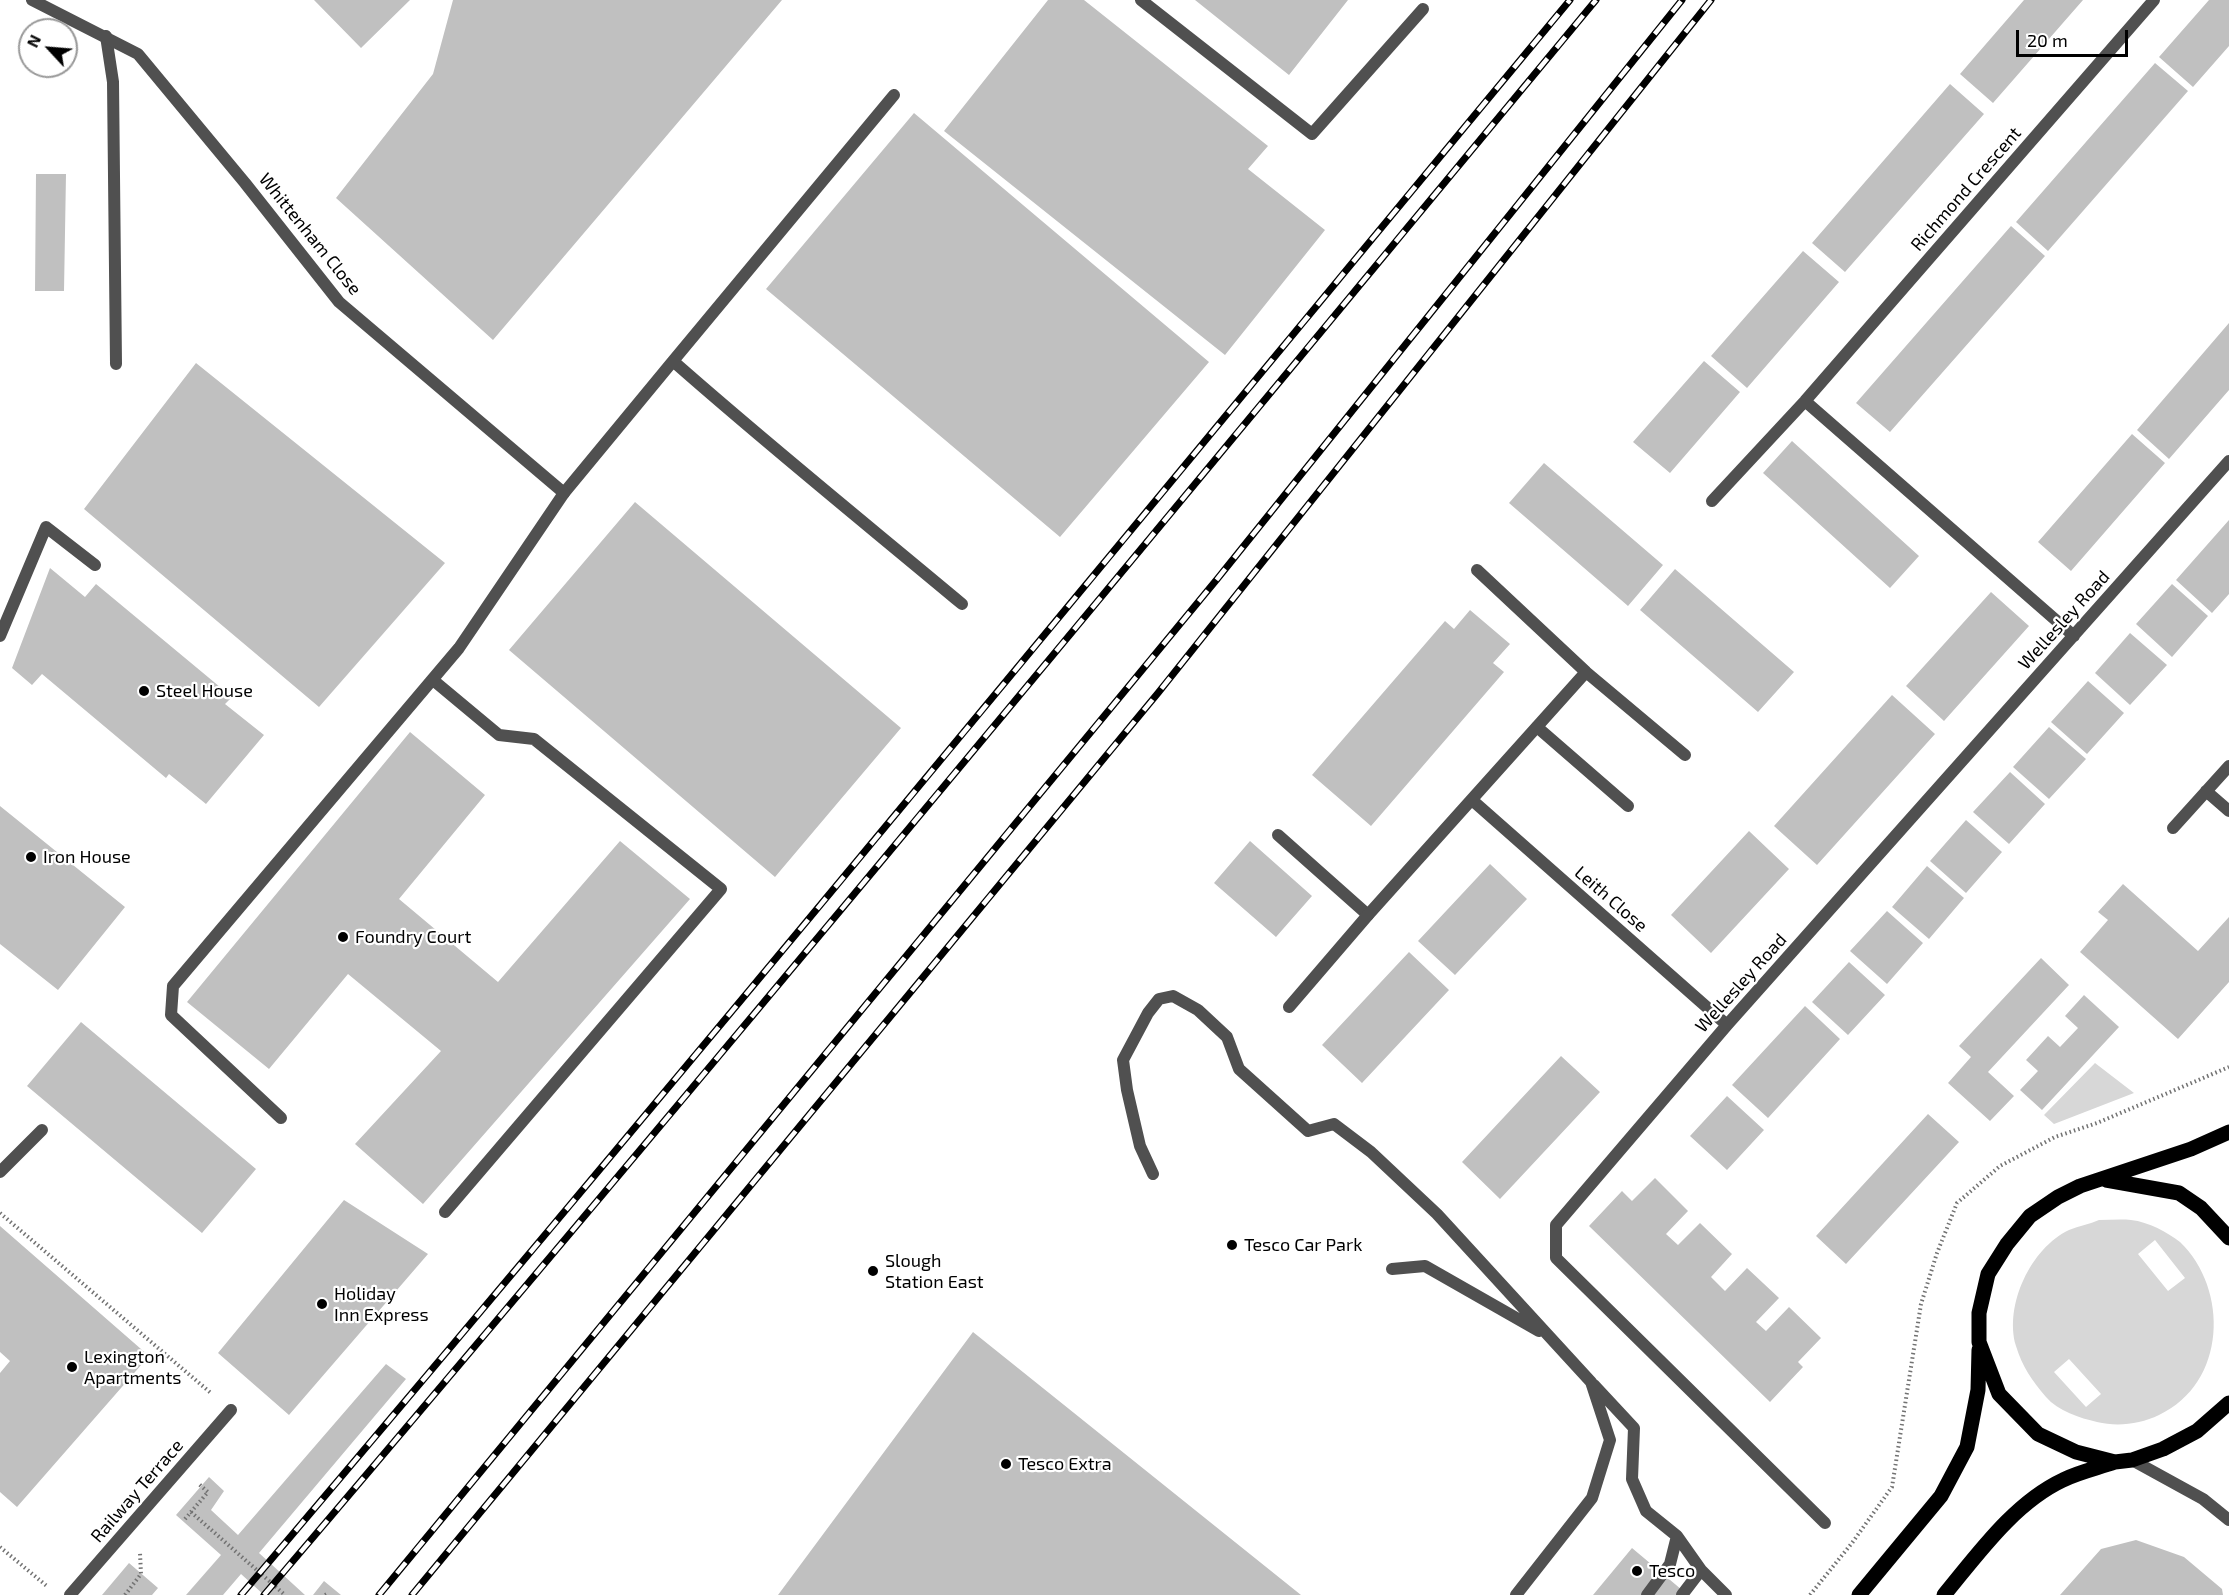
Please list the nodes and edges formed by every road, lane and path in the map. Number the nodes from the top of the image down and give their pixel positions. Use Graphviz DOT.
graph roads {
  1 [pos="32,0"];
  2 [pos="1141,0"];
  3 [pos="2154,0"];
  4 [pos="1423,9"];
  5 [pos="106,36"];
  6 [pos="894,95"];
  7 [pos="673,361"];
  8 [pos="116,364"];
  9 [pos="1805,401"];
  10 [pos="2229,461"];
  11 [pos="564,493"];
  12 [pos="1712,501"];
  13 [pos="95,565"];
  14 [pos="1477,570"];
  15 [pos="962,604"];
  16 [pos="0,636"];
  17 [pos="2074,636"];
  18 [pos="1586,672"];
  19 [pos="433,680"];
  20 [pos="1537,727"];
  21 [pos="1685,755"];
  22 [pos="2229,766"];
  23 [pos="2206,792"];
  24 [pos="1472,800"];
  25 [pos="1628,806"];
  26 [pos="2229,811"];
  27 [pos="2173,828"];
  28 [pos="1278,835"];
  29 [pos="1368,915"];
  30 [pos="1289,1007"];
  31 [pos="1727,1025"];
  32 [pos="281,1118"];
  33 [pos="42,1130"];
  34 [pos="2229,1131"];
  35 [pos="0,1172"];
  36 [pos="1153,1174"];
  37 [pos="2103,1180"];
  38 [pos="445,1212"];
  39 [pos="0,1213"];
  40 [pos="2229,1238"];
  41 [pos="1392,1269"];
  42 [pos="1550,1337"];
  43 [pos="1979,1342"];
  44 [pos="1591,1382"];
  45 [pos="2229,1403"];
  46 [pos="231,1410"];
  47 [pos="2132,1460"];
  48 [pos="2115,1462"];
  49 [pos="208,1492"];
  50 [pos="191,1512"];
  51 [pos="185,1519"];
  52 [pos="2229,1520"];
  53 [pos="1825,1523"];
  54 [pos="1677,1536"];
  55 [pos="0,1547"];
  56 [pos="1701,1570"];
  57 [pos="141,1574"];
  58 [pos="49,1588"];
  59 [pos="1521,1594"];
  60 [pos="70,1595"];
  61 [pos="125,1595"];
  62 [pos="285,1595"];
  63 [pos="1647,1595"];
  64 [pos="1682,1595"];
  65 [pos="1726,1595"];
  66 [pos="1859,1595"];
  67 [pos="1944,1595"];
  1 -- 5 [label="street, Whittenham Close"];
  2 -- 4 [label="street"];
  3 -- 9 [label="street, Richmond Crescent"];
  5 -- 8 [label="street"];
  5 -- 11 [label="street, Whittenham Close"];
  6 -- 7 [label="street"];
  7 -- 11 [label="street"];
  7 -- 15 [label="street"];
  9 -- 12 [label="street, Richmond Crescent"];
  9 -- 17 [label="street"];
  10 -- 17 [label="street, Wellesley Road"];
  11 -- 19 [label="street"];
  13 -- 16 [label="street"];
  14 -- 18 [label="street"];
  17 -- 31 [label="street, Wellesley Road"];
  18 -- 20 [label="street"];
  18 -- 21 [label="street"];
  19 -- 32 [label="street"];
  19 -- 38 [label="street"];
  20 -- 24 [label="street"];
  20 -- 25 [label="street"];
  22 -- 23 [label="street"];
  23 -- 26 [label="street"];
  23 -- 27 [label="street"];
  24 -- 29 [label="street"];
  24 -- 31 [label="street, Leith Close"];
  28 -- 29 [label="street"];
  29 -- 30 [label="street"];
  31 -- 53 [label="street, Wellesley Road"];
  33 -- 35 [label="street"];
  34 -- 37 [label="main road"];
  36 -- 42 [label="street"];
  37 -- 40 [label="main road"];
  37 -- 43 [label="main road"];
  39 -- 46 [label="path"];
  41 -- 42 [label="street"];
  42 -- 44 [label="street"];
  43 -- 48 [label="main road"];
  43 -- 66 [label="main road"];
  44 -- 54 [label="street"];
  44 -- 59 [label="street"];
  45 -- 47 [label="main road"];
  46 -- 60 [label="street, Railway Terrace"];
  47 -- 48 [label="main road"];
  47 -- 52 [label="street"];
  48 -- 67 [label="main road"];
  49 -- 50 [label="path"];
  50 -- 51 [label="path"];
  50 -- 62 [label="path"];
  54 -- 56 [label="street"];
  54 -- 63 [label="street"];
  55 -- 58 [label="path"];
  56 -- 64 [label="street"];
  56 -- 65 [label="street"];
  57 -- 61 [label="path"];
}
